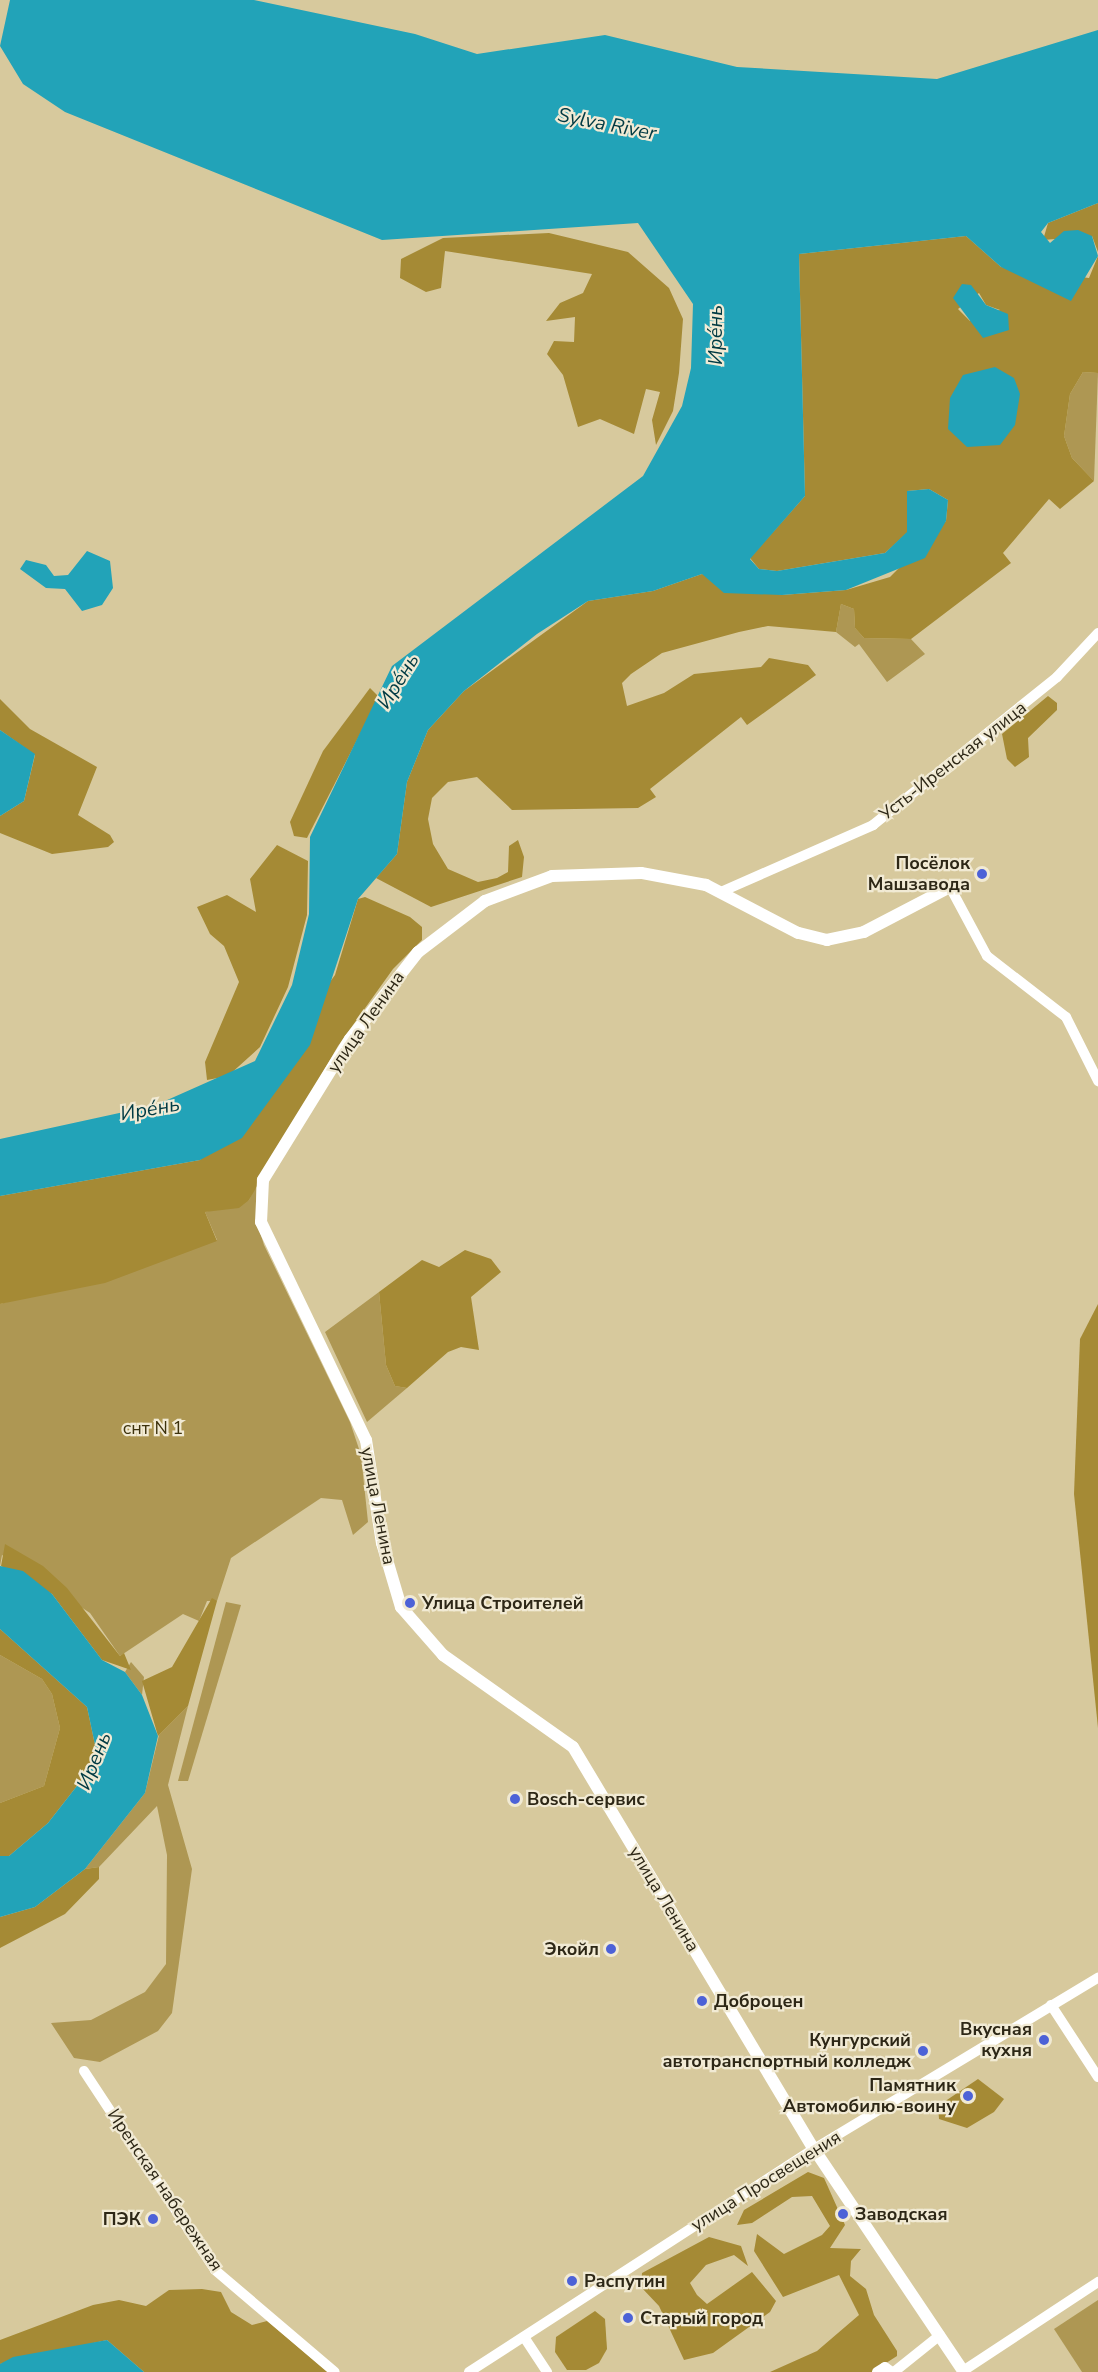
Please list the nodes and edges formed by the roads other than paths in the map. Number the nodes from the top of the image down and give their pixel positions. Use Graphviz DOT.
graph roads {
  1 [pos="1098,633"];
  2 [pos="950,886"];
  3 [pos="723,891"];
  4 [pos="1098,1081"];
  5 [pos="1098,1978"];
  6 [pos="1051,2005"];
  7 [pos="84,2071"];
  8 [pos="1098,2077"];
  9 [pos="814,2150"];
  10 [pos="1098,2282"];
  11 [pos="940,2335"];
  12 [pos="524,2337"];
  13 [pos="335,2372"];
  14 [pos="469,2372"];
  15 [pos="547,2372"];
  16 [pos="878,2372"];
  17 [pos="893,2372"];
  18 [pos="964,2372"];
  1 -- 3 [label="street, Усть-Иренская улица"];
  2 -- 3 [label="street"];
  2 -- 4 [label="street"];
  3 -- 9 [label="street, улица Ленина"];
  5 -- 6 [label="street, улица Просвещения"];
  6 -- 8 [label="street"];
  6 -- 9 [label="street, улица Просвещения"];
  7 -- 13 [label="street, Иренская набережная"];
  9 -- 11 [label="street, улица Ленина"];
  9 -- 12 [label="street, улица Просвещения"];
  10 -- 18 [label="street"];
  11 -- 17 [label="street"];
  11 -- 18 [label="street, улица Ленина"];
  12 -- 14 [label="street, улица Просвещения"];
  12 -- 15 [label="street"];
  16 -- 17 [label="street"];
}
